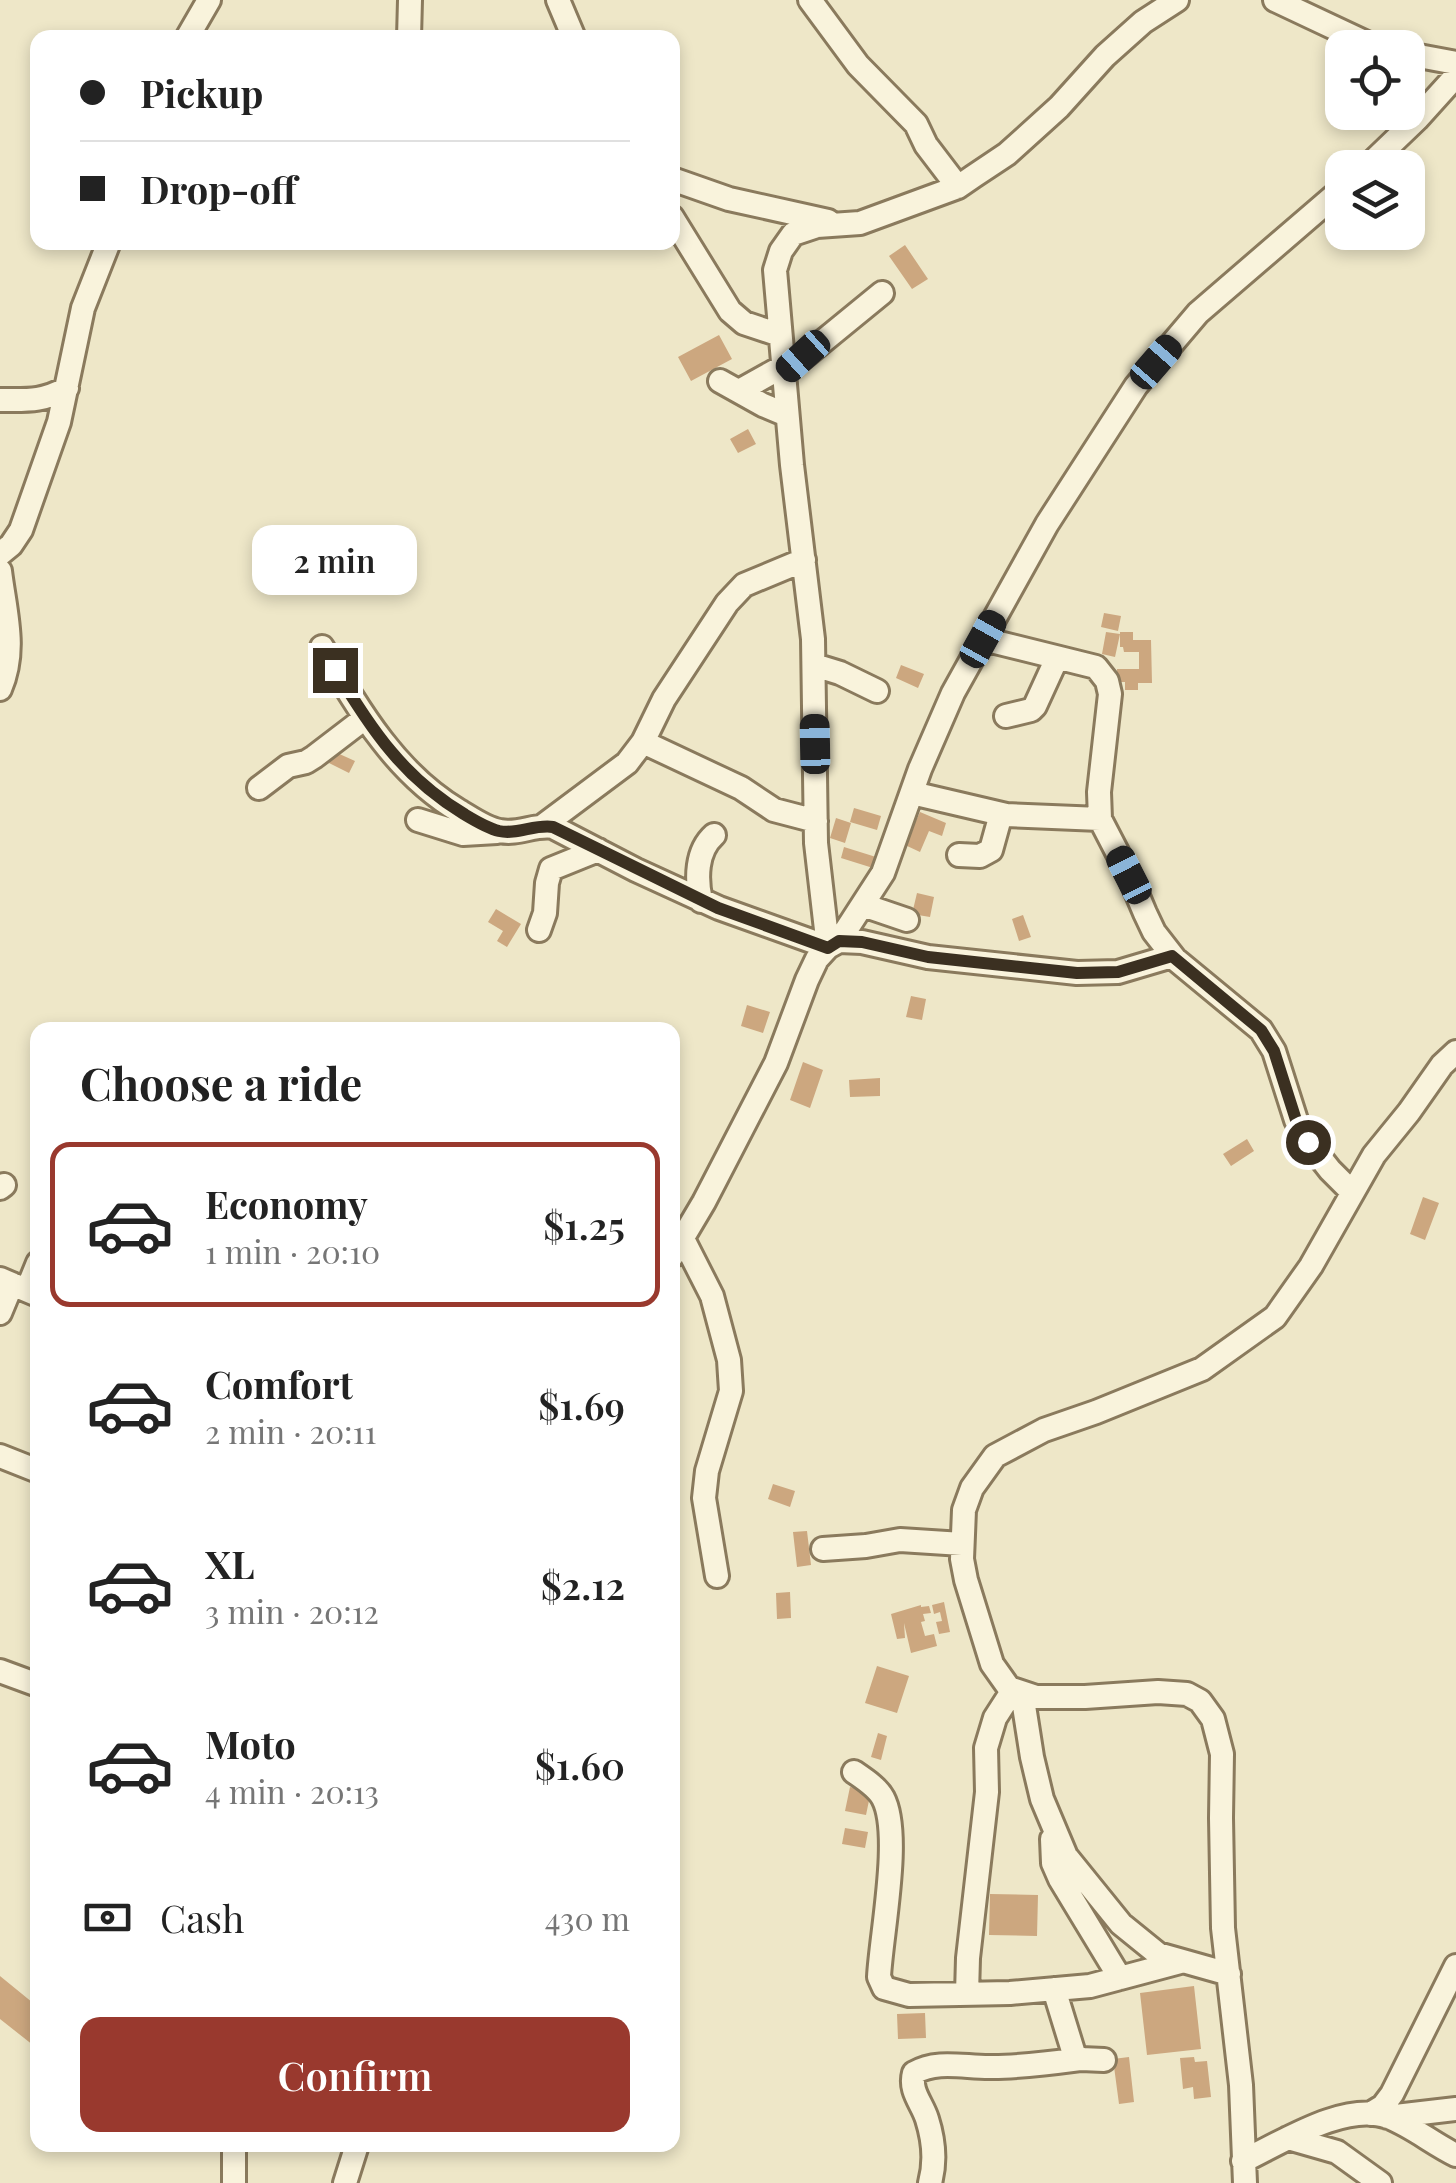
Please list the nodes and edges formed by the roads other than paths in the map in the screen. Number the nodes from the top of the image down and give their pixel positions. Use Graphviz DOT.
graph roads {
  1 [pos="209,0"];
  2 [pos="410,0"];
  3 [pos="558,0"];
  4 [pos="810,0"];
  5 [pos="1274,0"];
  6 [pos="1169,3"];
  7 [pos="192,30"];
  8 [pos="409,30"];
  9 [pos="571,30"];
  10 [pos="1338,30"];
  11 [pos="1425,57"];
  12 [pos="1456,63"];
  13 [pos="1456,76"];
  14 [pos="1385,150"];
  15 [pos="680,182"];
  16 [pos="958,187"];
  17 [pos="1325,204"];
  18 [pos="839,224"];
  19 [pos="680,230"];
  20 [pos="106,250"];
  21 [pos="882,293"];
  22 [pos="780,335"];
  23 [pos="782,370"];
  24 [pos="66,388"];
  25 [pos="0,400"];
  26 [pos="787,415"];
  27 [pos="0,554"];
  28 [pos="804,560"];
  29 [pos="0,571"];
  30 [pos="983,639"];
  31 [pos="322,647"];
  32 [pos="1057,658"];
  33 [pos="814,666"];
  34 [pos="0,689"];
  35 [pos="877,691"];
  36 [pos="1006,716"];
  37 [pos="365,718"];
  38 [pos="643,742"];
  39 [pos="260,788"];
  40 [pos="912,793"];
  41 [pos="1001,814"];
  42 [pos="1100,819"];
  43 [pos="418,820"];
  44 [pos="816,821"];
  45 [pos="544,825"];
  46 [pos="500,831"];
  47 [pos="714,836"];
  48 [pos="598,850"];
  49 [pos="960,855"];
  50 [pos="701,900"];
  51 [pos="863,905"];
  52 [pos="907,920"];
  53 [pos="538,930"];
  54 [pos="834,944"];
  55 [pos="1172,956"];
  56 [pos="1451,1063"];
  57 [pos="1352,1192"];
  58 [pos="680,1244"];
  59 [pos="680,1251"];
  60 [pos="19,1287"];
  61 [pos="0,1313"];
  62 [pos="0,1456"];
  63 [pos="30,1468"];
  64 [pos="962,1544"];
  65 [pos="823,1549"];
  66 [pos="717,1576"];
  67 [pos="0,1671"];
  68 [pos="30,1682"];
  69 [pos="1018,1692"];
  70 [pos="854,1772"];
  71 [pos="1055,1831"];
  72 [pos="1180,1962"];
  73 [pos="1456,1966"];
  74 [pos="1229,1974"];
  75 [pos="1120,1978"];
  76 [pos="1054,1989"];
  77 [pos="967,1994"];
  78 [pos="1456,2109"];
  79 [pos="1378,2116"];
  80 [pos="1288,2138"];
  81 [pos="234,2152"];
  82 [pos="356,2152"];
  83 [pos="1456,2155"];
  84 [pos="1244,2172"];
  85 [pos="234,2183"];
  86 [pos="345,2183"];
  87 [pos="930,2183"];
  88 [pos="1380,2183"];
  1 -- 7 [label="street"];
  2 -- 8 [label="street"];
  3 -- 9 [label="street"];
  4 -- 16 [label="street"];
  5 -- 10 [label="street"];
  6 -- 16 [label="street"];
  11 -- 12 [label="street"];
  13 -- 14 [label="street"];
  15 -- 18 [label="street"];
  16 -- 18 [label="street"];
  17 -- 30 [label="street"];
  18 -- 22 [label="street"];
  19 -- 22 [label="street"];
  20 -- 24 [label="street"];
  21 -- 23 [label="street"];
  22 -- 23 [label="street"];
  23 -- 26 [label="street"];
  23 -- 26 [label="street"];
  24 -- 25 [label="street"];
  24 -- 27 [label="street"];
  26 -- 28 [label="street"];
  28 -- 33 [label="street"];
  28 -- 38 [label="street"];
  29 -- 34 [label="street"];
  30 -- 32 [label="street"];
  30 -- 40 [label="street"];
  31 -- 37 [label="street"];
  32 -- 36 [label="street"];
  32 -- 42 [label="street"];
  33 -- 35 [label="street"];
  33 -- 44 [label="street"];
  37 -- 39 [label="street"];
  37 -- 46 [label="street"];
  38 -- 44 [label="street"];
  38 -- 45 [label="street"];
  40 -- 41 [label="street"];
  40 -- 51 [label="street"];
  41 -- 42 [label="street"];
  41 -- 49 [label="street"];
  42 -- 55 [label="street"];
  43 -- 46 [label="street"];
  44 -- 54 [label="street"];
  45 -- 46 [label="street"];
  45 -- 48 [label="street"];
  47 -- 50 [label="street"];
  48 -- 50 [label="street"];
  48 -- 53 [label="street"];
  50 -- 54 [label="street"];
  51 -- 52 [label="street"];
  51 -- 54 [label="street"];
  54 -- 55 [label="street"];
  54 -- 58 [label="street"];
  55 -- 57 [label="street"];
  56 -- 57 [label="street"];
  57 -- 64 [label="street"];
  59 -- 66 [label="street"];
  60 -- 61 [label="street"];
  62 -- 63 [label="street"];
  64 -- 65 [label="street"];
  64 -- 69 [label="street"];
  67 -- 68 [label="street"];
  69 -- 71 [label="street"];
  69 -- 74 [label="street"];
  69 -- 77 [label="street"];
  70 -- 77 [label="street"];
  71 -- 72 [label="street"];
  71 -- 75 [label="street"];
  72 -- 74 [label="street"];
  72 -- 75 [label="street"];
  73 -- 79 [label="street"];
  74 -- 84 [label="street"];
  75 -- 76 [label="street"];
  76 -- 77 [label="street"];
  76 -- 87 [label="street"];
  78 -- 79 [label="street"];
  79 -- 80 [label="street"];
  79 -- 83 [label="street"];
  80 -- 84 [label="street"];
  80 -- 88 [label="street"];
  81 -- 85 [label="street"];
  82 -- 86 [label="street"];
}
